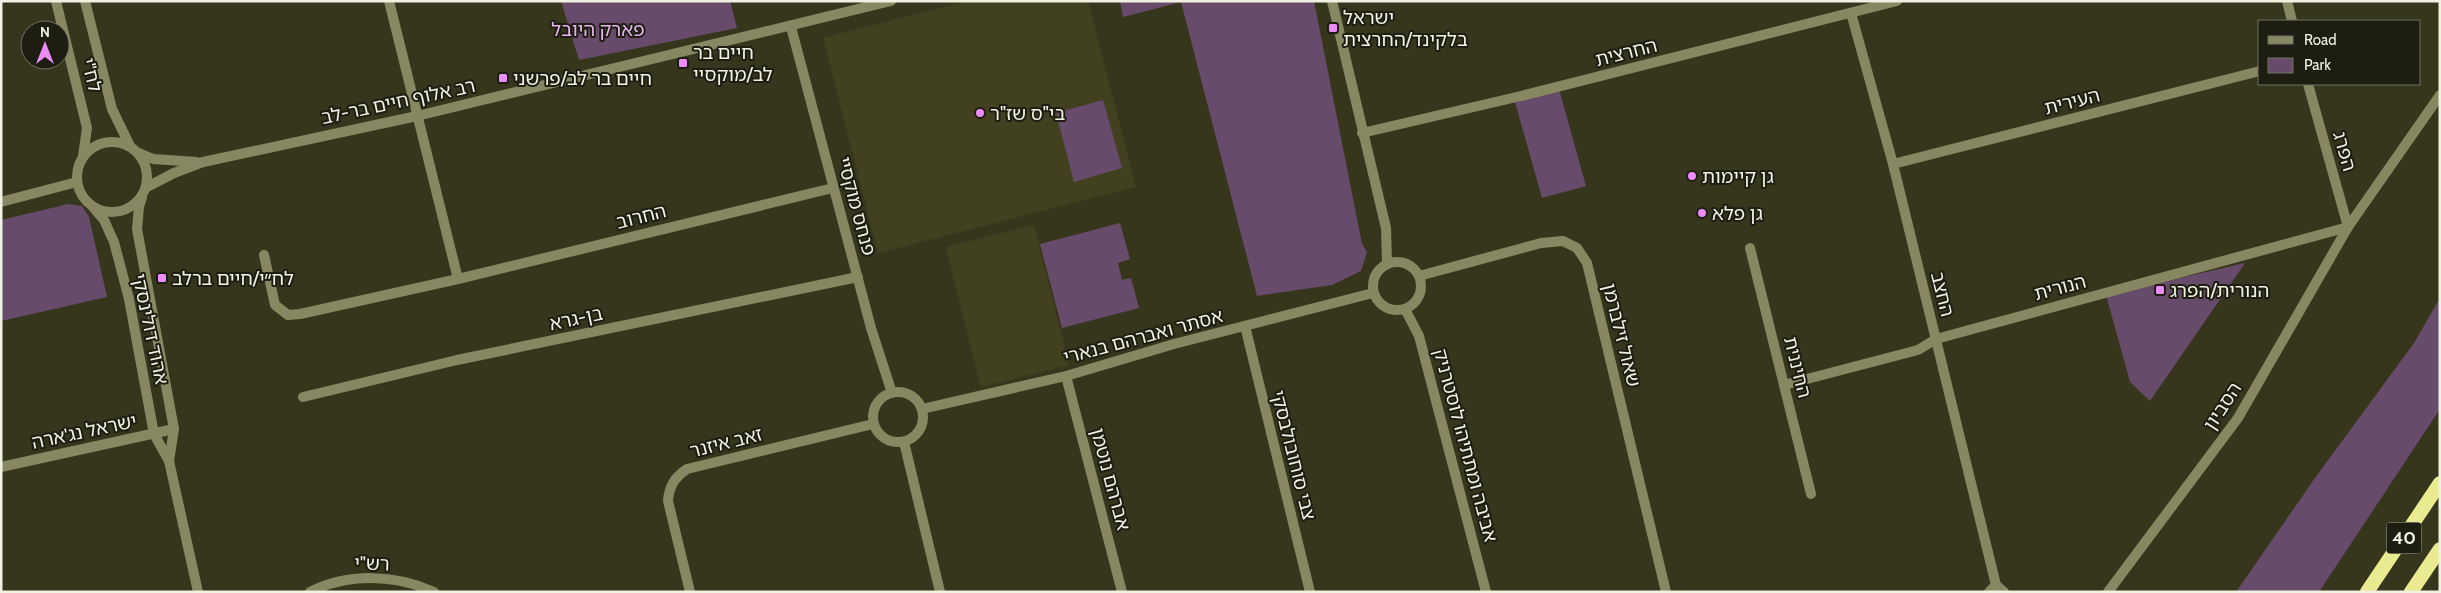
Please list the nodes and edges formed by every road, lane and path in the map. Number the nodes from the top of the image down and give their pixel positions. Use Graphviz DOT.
graph roads {
  1 [pos="56,1"];
  2 [pos="85,1"];
  3 [pos="389,1"];
  4 [pos="890,1"];
  5 [pos="1332,1"];
  6 [pos="1897,1"];
  7 [pos="2287,1"];
  8 [pos="1851,14"];
  9 [pos="2292,20"];
  10 [pos="791,27"];
  11 [pos="2258,72"];
  12 [pos="2308,85"];
  13 [pos="2440,95"];
  14 [pos="417,116"];
  15 [pos="1362,133"];
  16 [pos="130,146"];
  17 [pos="139,153"];
  18 [pos="82,158"];
  19 [pos="203,162"];
  20 [pos="1893,164"];
  21 [pos="77,182"];
  22 [pos="147,187"];
  23 [pos="834,188"];
  24 [pos="142,197"];
  25 [pos="1,202"];
  26 [pos="93,207"];
  27 [pos="2348,227"];
  28 [pos="1750,248"];
  29 [pos="264,255"];
  30 [pos="1387,264"];
  31 [pos="1419,276"];
  32 [pos="858,277"];
  33 [pos="458,279"];
  34 [pos="1373,293"];
  35 [pos="1405,309"];
  36 [pos="1245,326"];
  37 [pos="1936,338"];
  38 [pos="1066,376"];
  39 [pos="1784,385"];
  40 [pos="892,393"];
  41 [pos="303,397"];
  42 [pos="922,409"];
  43 [pos="873,424"];
  44 [pos="174,429"];
  45 [pos="154,434"];
  46 [pos="904,442"];
  47 [pos="169,461"];
  48 [pos="1,467"];
  49 [pos="2440,483"];
  50 [pos="1811,494"];
  51 [pos="2440,549"];
  52 [pos="1993,588"];
  53 [pos="198,592"];
  54 [pos="310,592"];
  55 [pos="434,592"];
  56 [pos="690,592"];
  57 [pos="940,592"];
  58 [pos="1122,592"];
  59 [pos="1310,592"];
  60 [pos="1486,592"];
  61 [pos="1666,592"];
  62 [pos="2004,592"];
  63 [pos="2108,592"];
  64 [pos="2367,592"];
  65 [pos="2411,592"];
  1 -- 18 [label="street, לח\"י"];
  2 -- 16 [label="street, לח\"י"];
  3 -- 14 [label="street"];
  4 -- 10 [label="street, רב אלוף חיים בר-לב"];
  5 -- 15 [label="street"];
  6 -- 8 [label="street, החרצית"];
  7 -- 9 [label="street"];
  8 -- 15 [label="street, החרצית"];
  8 -- 20 [label="street, החצב"];
  10 -- 14 [label="street, רב אלוף חיים בר-לב"];
  10 -- 23 [label="street, פנחס מוקסיי"];
  11 -- 20 [label="street, העירית"];
  12 -- 27 [label="street, הפרג"];
  13 -- 27 [label="street, הסביון"];
  14 -- 19 [label="street, רב אלוף חיים בר-לב"];
  14 -- 33 [label="street"];
  15 -- 30 [label="street"];
  16 -- 17 [label="street"];
  16 -- 18 [label="street"];
  17 -- 19 [label="street, רב אלוף חיים בר-לב"];
  17 -- 22 [label="street"];
  18 -- 21 [label="street"];
  19 -- 22 [label="street, רב אלוף חיים בר-לב"];
  20 -- 37 [label="street, החצב"];
  21 -- 25 [label="street"];
  21 -- 26 [label="street"];
  22 -- 24 [label="street"];
  23 -- 32 [label="street, פנחס מוקסיי"];
  23 -- 33 [label="street, החרוב"];
  24 -- 26 [label="street"];
  24 -- 44 [label="street, אהוד דולינסקי"];
  26 -- 45 [label="street, אהוד דולינסקי"];
  27 -- 37 [label="street, הנורית"];
  27 -- 63 [label="street, הסביון"];
  28 -- 39 [label="street, החיננית"];
  29 -- 33 [label="street, החרוב"];
  30 -- 31 [label="street"];
  30 -- 34 [label="street"];
  31 -- 35 [label="street"];
  31 -- 61 [label="street, שאול זילברמן"];
  32 -- 40 [label="street, פנחס מוקסיי"];
  32 -- 41 [label="street, בן-גרא"];
  34 -- 35 [label="street"];
  34 -- 36 [label="street, אסתר ואברהם בנארי"];
  35 -- 60 [label="street, אביבה ומתתיהו לוסטרניק"];
  36 -- 38 [label="street, אסתר ואברהם בנארי"];
  36 -- 59 [label="street, צבי סוחובולבסקי"];
  37 -- 39 [label="street, הנורית"];
  37 -- 52 [label="street, החצב"];
  38 -- 42 [label="street, אסתר ואברהם בנארי"];
  38 -- 58 [label="street, אברהם נוטמן"];
  39 -- 50 [label="street, החיננית"];
  40 -- 42 [label="street"];
  40 -- 43 [label="street"];
  42 -- 46 [label="street"];
  43 -- 46 [label="street"];
  43 -- 56 [label="street, זאב איזנר"];
  44 -- 45 [label="street, ישראל נג'ארה"];
  44 -- 47 [label="street, אהוד דולינסקי"];
  45 -- 47 [label="street, אהוד דולינסקי"];
  45 -- 48 [label="street, ישראל נג'ארה"];
  46 -- 57 [label="street"];
  47 -- 53 [label="street, אהוד דולינסקי"];
  49 -- 64 [label="highway, 40"];
  51 -- 65 [label="highway, 40"];
  52 -- 62 [label="street, החצב"];
  54 -- 55 [label="street, רש\"י"];
}
